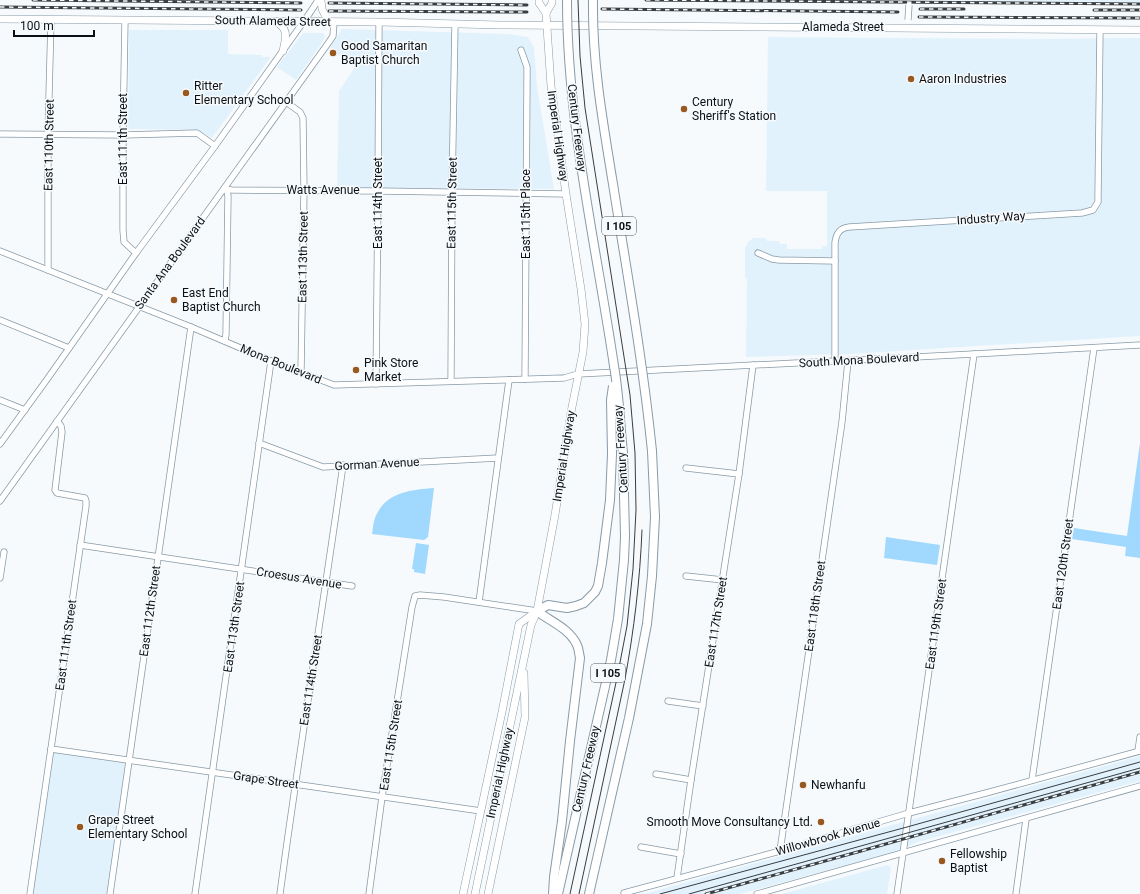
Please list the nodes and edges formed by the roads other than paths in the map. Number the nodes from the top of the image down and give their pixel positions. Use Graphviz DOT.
graph roads {
  1 [pos="539,0"];
  2 [pos="552,0"];
  3 [pos="567,0"];
  4 [pos="593,0"];
  5 [pos="320,1"];
  6 [pos="909,2"];
  7 [pos="546,13"];
  8 [pos="0,19"];
  9 [pos="51,20"];
  10 [pos="125,20"];
  11 [pos="274,21"];
  12 [pos="304,21"];
  13 [pos="334,22"];
  14 [pos="378,22"];
  15 [pos="455,24"];
  16 [pos="908,24"];
  17 [pos="546,26"];
  18 [pos="1100,30"];
  19 [pos="1140,30"];
  20 [pos="521,50"];
  21 [pos="283,51"];
  22 [pos="286,102"];
  23 [pos="0,134"];
  24 [pos="48,134"];
  25 [pos="123,135"];
  26 [pos="215,146"];
  27 [pos="224,189"];
  28 [pos="304,190"];
  29 [pos="378,191"];
  30 [pos="452,192"];
  31 [pos="526,193"];
  32 [pos="566,194"];
  33 [pos="0,250"];
  34 [pos="136,253"];
  35 [pos="758,253"];
  36 [pos="835,261"];
  37 [pos="48,270"];
  38 [pos="108,294"];
  39 [pos="139,307"];
  40 [pos="0,320"];
  41 [pos="191,327"];
  42 [pos="225,341"];
  43 [pos="1140,345"];
  44 [pos="69,348"];
  45 [pos="1094,348"];
  46 [pos="974,354"];
  47 [pos="271,361"];
  48 [pos="835,361"];
  49 [pos="848,361"];
  50 [pos="753,365"];
  51 [pos="615,367"];
  52 [pos="301,372"];
  53 [pos="578,374"];
  54 [pos="525,379"];
  55 [pos="510,380"];
  56 [pos="451,381"];
  57 [pos="376,384"];
  58 [pos="0,400"];
  59 [pos="25,410"];
  60 [pos="57,421"];
  61 [pos="259,443"];
  62 [pos="0,444"];
  63 [pos="498,458"];
  64 [pos="343,465"];
  65 [pos="686,468"];
  66 [pos="739,474"];
  67 [pos="0,502"];
  68 [pos="80,544"];
  69 [pos="4,552"];
  70 [pos="158,556"];
  71 [pos="242,569"];
  72 [pos="686,576"];
  73 [pos="0,578"];
  74 [pos="722,580"];
  75 [pos="327,582"];
  76 [pos="352,586"];
  77 [pos="478,602"];
  78 [pos="537,611"];
  79 [pos="524,661"];
  80 [pos="668,702"];
  81 [pos="703,706"];
  82 [pos="1140,737"];
  83 [pos="51,749"];
  84 [pos="1139,751"];
  85 [pos="129,761"];
  86 [pos="213,773"];
  87 [pos="656,774"];
  88 [pos="691,780"];
  89 [pos="1032,780"];
  90 [pos="295,784"];
  91 [pos="1140,786"];
  92 [pos="382,797"];
  93 [pos="481,811"];
  94 [pos="909,813"];
  95 [pos="1026,819"];
  96 [pos="641,847"];
  97 [pos="780,851"];
  98 [pos="904,853"];
  99 [pos="681,854"];
  100 [pos="677,878"];
  101 [pos="556,892"];
  102 [pos="624,893"];
  103 [pos="30,894"];
  104 [pos="110,894"];
  105 [pos="195,894"];
  106 [pos="280,894"];
  107 [pos="369,894"];
  108 [pos="463,894"];
  109 [pos="475,894"];
  110 [pos="488,894"];
  111 [pos="590,894"];
  112 [pos="757,894"];
  113 [pos="897,894"];
  114 [pos="1016,894"];
  1 -- 7 [label="main road, Imperial Highway"];
  2 -- 7 [label="main road, Imperial Highway"];
  3 -- 51 [label="highway, Century Freeway / I 105, bridge"];
  4 -- 111 [label="highway, I 105, bridge"];
  5 -- 12 [label="street, bridge"];
  5 -- 13 [label="main road, bridge"];
  6 -- 16 [label="street, bridge"];
  7 -- 17 [label="main road, Imperial Highway"];
  8 -- 9 [label="main road, South Alameda Street"];
  9 -- 10 [label="main road, South Alameda Street"];
  9 -- 24 [label="street, East 110th Street"];
  10 -- 11 [label="main road, South Alameda Street"];
  10 -- 25 [label="street, East 111th Street"];
  11 -- 12 [label="main road, South Alameda Street"];
  11 -- 21 [label="main road"];
  12 -- 13 [label="main road, South Alameda Street"];
  12 -- 21 [label="street"];
  13 -- 14 [label="main road, South Alameda Street"];
  13 -- 22 [label="street, Santa Ana Boulevard"];
  14 -- 15 [label="main road, South Alameda Street"];
  14 -- 29 [label="street, East 114th Street"];
  15 -- 17 [label="main road, South Alameda Street"];
  15 -- 30 [label="street, East 115th Street"];
  16 -- 17 [label="main road, Alameda Street"];
  16 -- 18 [label="main road, Alameda Street"];
  17 -- 32 [label="main road, Imperial Highway"];
  18 -- 19 [label="main road, Alameda Street"];
  18 -- 36 [label="street, Industry Way"];
  20 -- 31 [label="street, East 115th Place"];
  21 -- 26 [label="street"];
  22 -- 27 [label="street, Santa Ana Boulevard"];
  22 -- 28 [label="street, East 113th Street"];
  23 -- 24 [label="street"];
  24 -- 25 [label="street"];
  24 -- 37 [label="street, East 110th Street"];
  25 -- 26 [label="street"];
  25 -- 34 [label="street, East 111th Street"];
  26 -- 34 [label="street"];
  27 -- 28 [label="street, Watts Avenue"];
  27 -- 39 [label="street, Santa Ana Boulevard"];
  27 -- 42 [label="street"];
  28 -- 29 [label="street, Watts Avenue"];
  28 -- 52 [label="street, East 113th Street"];
  29 -- 30 [label="street, Watts Avenue"];
  29 -- 57 [label="street, East 114th Street"];
  30 -- 31 [label="street, Watts Avenue"];
  30 -- 56 [label="street, East 115th Street"];
  31 -- 32 [label="street, Watts Avenue"];
  31 -- 54 [label="street, East 115th Place"];
  32 -- 53 [label="main road, Imperial Highway"];
  33 -- 37 [label="street, Mona Boulevard"];
  34 -- 38 [label="street"];
  35 -- 36 [label="street"];
  36 -- 48 [label="street, Industry Way"];
  37 -- 38 [label="street, Mona Boulevard"];
  38 -- 39 [label="street, Mona Boulevard"];
  38 -- 44 [label="street"];
  39 -- 41 [label="street, Mona Boulevard"];
  39 -- 60 [label="street, Santa Ana Boulevard"];
  40 -- 44 [label="street"];
  41 -- 42 [label="street, Mona Boulevard"];
  41 -- 70 [label="street, East 112th Street"];
  42 -- 47 [label="street, Mona Boulevard"];
  43 -- 45 [label="street, South Mona Boulevard"];
  44 -- 59 [label="street"];
  45 -- 46 [label="street, South Mona Boulevard"];
  45 -- 89 [label="street, East 120th Street"];
  46 -- 49 [label="street, South Mona Boulevard"];
  46 -- 94 [label="street, East 119th Street"];
  47 -- 52 [label="street, Mona Boulevard"];
  47 -- 61 [label="street, East 113th Street"];
  48 -- 49 [label="street, South Mona Boulevard"];
  48 -- 50 [label="street, South Mona Boulevard"];
  49 -- 97 [label="street, East 118th Street"];
  50 -- 53 [label="street, South Mona Boulevard"];
  50 -- 66 [label="street, East 117th Street"];
  51 -- 78 [label="highway, bridge"];
  51 -- 101 [label="highway, Century Freeway / I 105, bridge"];
  52 -- 57 [label="street, Mona Boulevard"];
  53 -- 54 [label="street, Mona Boulevard"];
  53 -- 78 [label="main road, Imperial Highway"];
  54 -- 55 [label="street, Mona Boulevard"];
  55 -- 56 [label="street, Mona Boulevard"];
  55 -- 63 [label="street"];
  56 -- 57 [label="street, Mona Boulevard"];
  58 -- 59 [label="street"];
  59 -- 62 [label="street"];
  60 -- 67 [label="street, Santa Ana Boulevard"];
  60 -- 68 [label="street, East 111th Street"];
  61 -- 64 [label="street, Gorman Avenue"];
  61 -- 71 [label="street, East 113th Street"];
  63 -- 64 [label="street, Gorman Avenue"];
  63 -- 77 [label="street"];
  64 -- 75 [label="street, East 114th Street"];
  65 -- 66 [label="street"];
  66 -- 74 [label="street, East 117th Street"];
  68 -- 70 [label="street, Croesus Avenue"];
  68 -- 83 [label="street, East 111th Street"];
  69 -- 73 [label="street"];
  70 -- 71 [label="street, Croesus Avenue"];
  70 -- 85 [label="street, East 112th Street"];
  71 -- 75 [label="street, Croesus Avenue"];
  71 -- 86 [label="street, East 113th Street"];
  72 -- 74 [label="street"];
  74 -- 81 [label="street, East 117th Street"];
  75 -- 76 [label="street, Croesus Avenue"];
  75 -- 90 [label="street, East 114th Street"];
  77 -- 78 [label="street"];
  77 -- 92 [label="street, East 115th Street"];
  78 -- 79 [label="main road, Imperial Highway"];
  78 -- 93 [label="main road"];
  78 -- 101 [label="highway"];
  79 -- 109 [label="main road, Imperial Highway"];
  79 -- 110 [label="main road"];
  80 -- 81 [label="street"];
  81 -- 88 [label="street, East 117th Street"];
  82 -- 84 [label="street"];
  83 -- 85 [label="street, Grape Street"];
  83 -- 103 [label="street, East 111th Street"];
  84 -- 89 [label="street, Willowbrook Avenue"];
  85 -- 86 [label="street, Grape Street"];
  85 -- 104 [label="street, East 112th Street"];
  86 -- 90 [label="street, Grape Street"];
  86 -- 105 [label="street, East 113th Street"];
  87 -- 88 [label="street"];
  88 -- 99 [label="street, East 117th Street"];
  89 -- 94 [label="street, Willowbrook Avenue"];
  90 -- 92 [label="street, Grape Street"];
  90 -- 106 [label="street, East 114th Street"];
  91 -- 95 [label="street"];
  92 -- 93 [label="street, Grape Street"];
  92 -- 107 [label="street, East 115th Street"];
  93 -- 108 [label="main road"];
  94 -- 97 [label="street, Willowbrook Avenue"];
  94 -- 98 [label="street, East 119th Street"];
  95 -- 98 [label="street"];
  95 -- 114 [label="street"];
  96 -- 99 [label="street"];
  97 -- 100 [label="street, Willowbrook Avenue"];
  98 -- 112 [label="street"];
  98 -- 113 [label="street, East 119th Street"];
  99 -- 100 [label="street, East 117th Street"];
  100 -- 102 [label="street, Willowbrook Avenue"];
}
